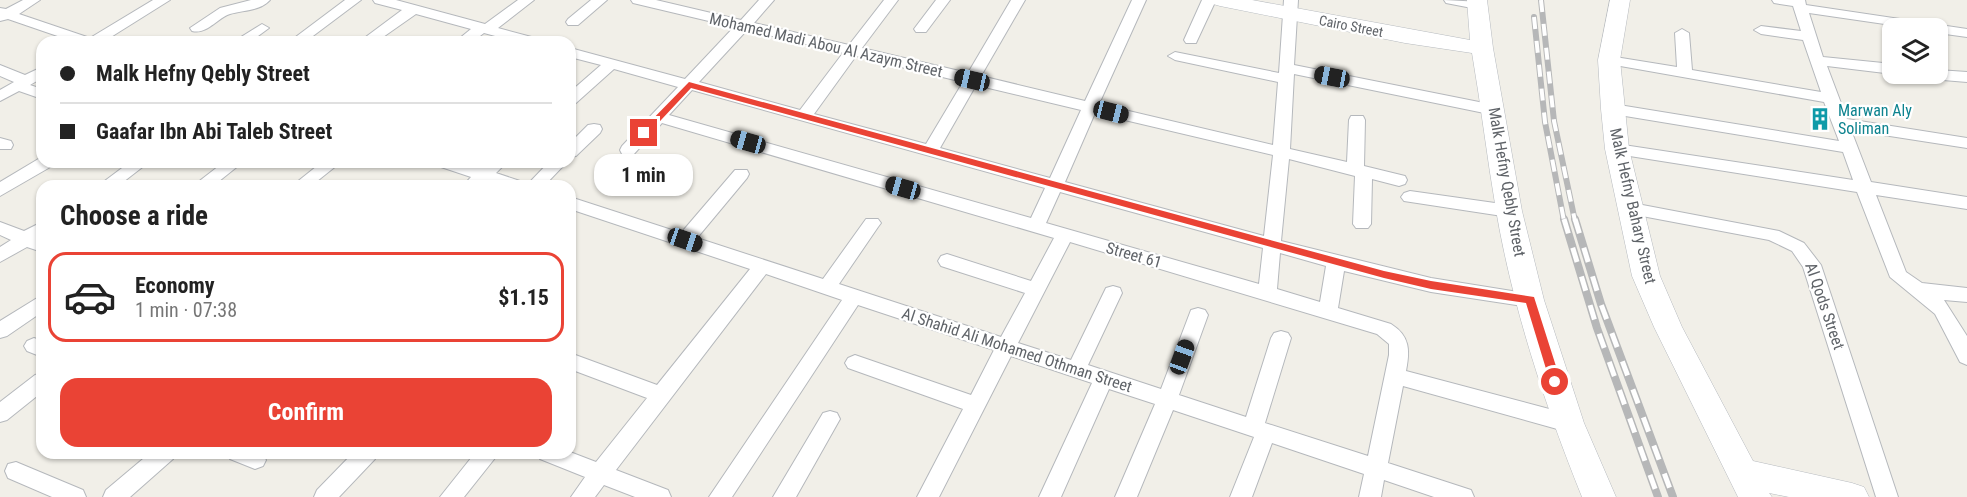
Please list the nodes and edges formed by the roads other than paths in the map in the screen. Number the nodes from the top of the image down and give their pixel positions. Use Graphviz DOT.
graph roads {
  1 [pos="33,0"];
  2 [pos="163,0"];
  3 [pos="262,0"];
  4 [pos="354,0"];
  5 [pos="380,0"];
  6 [pos="527,0"];
  7 [pos="600,0"];
  8 [pos="641,0"];
  9 [pos="766,0"];
  10 [pos="891,0"];
  11 [pos="943,0"];
  12 [pos="1018,0"];
  13 [pos="1139,0"];
  14 [pos="1209,0"];
  15 [pos="1221,0"];
  16 [pos="1451,0"];
  17 [pos="1620,0"];
  18 [pos="1779,0"];
  19 [pos="1477,3"];
  20 [pos="1799,4"];
  21 [pos="1289,7"];
  22 [pos="414,9"];
  23 [pos="2,14"];
  24 [pos="1882,18"];
  25 [pos="573,22"];
  26 [pos="743,26"];
  27 [pos="197,28"];
  28 [pos="262,28"];
  29 [pos="484,28"];
  30 [pos="921,30"];
  31 [pos="1761,30"];
  32 [pos="1948,30"];
  33 [pos="1682,33"];
  34 [pos="1967,33"];
  35 [pos="72,36"];
  36 [pos="101,36"];
  37 [pos="249,36"];
  38 [pos="304,36"];
  39 [pos="375,36"];
  40 [pos="471,36"];
  41 [pos="513,36"];
  42 [pos="1810,37"];
  43 [pos="1191,40"];
  44 [pos="1482,48"];
  45 [pos="852,51"];
  46 [pos="576,54"];
  47 [pos="1175,57"];
  48 [pos="1609,60"];
  49 [pos="1817,61"];
  50 [pos="612,63"];
  51 [pos="1882,68"];
  52 [pos="0,70"];
  53 [pos="1285,73"];
  54 [pos="1685,73"];
  55 [pos="36,75"];
  56 [pos="1948,75"];
  57 [pos="1967,77"];
  58 [pos="972,80"];
  59 [pos="22,83"];
  60 [pos="689,84"];
  61 [pos="36,91"];
  62 [pos="576,94"];
  63 [pos="0,96"];
  64 [pos="1831,98"];
  65 [pos="1090,107"];
  66 [pos="1613,109"];
  67 [pos="1494,110"];
  68 [pos="804,116"];
  69 [pos="659,117"];
  70 [pos="1357,120"];
  71 [pos="1840,123"];
  72 [pos="594,129"];
  73 [pos="1967,143"];
  74 [pos="576,146"];
  75 [pos="1850,148"];
  76 [pos="1617,149"];
  77 [pos="628,150"];
  78 [pos="930,151"];
  79 [pos="1281,154"];
  80 [pos="36,168"];
  81 [pos="132,168"];
  82 [pos="226,168"];
  83 [pos="325,168"];
  84 [pos="454,168"];
  85 [pos="492,168"];
  86 [pos="553,168"];
  87 [pos="1359,172"];
  88 [pos="741,174"];
  89 [pos="115,180"];
  90 [pos="210,180"];
  91 [pos="308,180"];
  92 [pos="475,180"];
  93 [pos="478,180"];
  94 [pos="540,180"];
  95 [pos="1399,180"];
  96 [pos="1054,185"];
  97 [pos="1864,187"];
  98 [pos="0,190"];
  99 [pos="1410,197"];
  100 [pos="1967,203"];
  101 [pos="576,205"];
  102 [pos="1632,209"];
  103 [pos="1509,211"];
  104 [pos="872,223"];
  105 [pos="1362,224"];
  106 [pos="1036,226"];
  107 [pos="0,228"];
  108 [pos="1064,236"];
  109 [pos="685,240"];
  110 [pos="34,243"];
  111 [pos="1272,243"];
  112 [pos="0,256"];
  113 [pos="947,261"];
  114 [pos="1336,262"];
  115 [pos="762,266"];
  116 [pos="826,287"];
  117 [pos="1036,290"];
  118 [pos="1914,290"];
  119 [pos="1113,292"];
  120 [pos="1267,293"];
  121 [pos="1967,295"];
  122 [pos="854,296"];
  123 [pos="1530,300"];
  124 [pos="36,306"];
  125 [pos="1328,313"];
  126 [pos="1198,315"];
  127 [pos="0,331"];
  128 [pos="1281,338"];
  129 [pos="1007,346"];
  130 [pos="1967,357"];
  131 [pos="576,363"];
  132 [pos="855,363"];
  133 [pos="1076,369"];
  134 [pos="1395,376"];
  135 [pos="1104,378"];
  136 [pos="36,386"];
  137 [pos="662,395"];
  138 [pos="1167,399"];
  139 [pos="976,405"];
  140 [pos="0,414"];
  141 [pos="830,419"];
  142 [pos="1568,423"];
  143 [pos="1259,430"];
  144 [pos="158,459"];
  145 [pos="361,459"];
  146 [pos="483,459"];
  147 [pos="564,459"];
  148 [pos="1377,469"];
  149 [pos="16,471"];
  150 [pos="600,473"];
  151 [pos="1750,485"];
  152 [pos="75,497"];
  153 [pos="114,497"];
  154 [pos="325,497"];
  155 [pos="451,497"];
  156 [pos="582,497"];
  157 [pos="660,497"];
  158 [pos="720,497"];
  159 [pos="784,497"];
  160 [pos="928,497"];
  161 [pos="1050,497"];
  162 [pos="1126,497"];
  163 [pos="1241,497"];
  164 [pos="1370,497"];
  165 [pos="1463,497"];
  166 [pos="1599,497"];
  167 [pos="1852,497"];
  168 [pos="1887,497"];
  1 -- 23 [label="street"];
  2 -- 36 [label="street"];
  3 -- 27 [label="street"];
  4 -- 38 [label="street"];
  5 -- 22 [label="street"];
  6 -- 29 [label="street"];
  7 -- 25 [label="street"];
  8 -- 26 [label="street, Mohamed Madi Abou Al Azaym Street"];
  9 -- 26 [label="street"];
  10 -- 45 [label="street"];
  11 -- 30 [label="street"];
  12 -- 58 [label="street"];
  13 -- 65 [label="street"];
  14 -- 43 [label="street"];
  15 -- 21 [label="street, Cairo Street"];
  16 -- 19 [label="street"];
  17 -- 48 [label="street, Malk Hefny Bahary Street"];
  18 -- 20 [label="street"];
  19 -- 44 [label="street, Malk Hefny Qebly Street"];
  20 -- 24 [label="street"];
  20 -- 42 [label="street"];
  21 -- 44 [label="street, Cairo Street"];
  21 -- 53 [label="street"];
  22 -- 29 [label="street"];
  22 -- 39 [label="street"];
  23 -- 35 [label="street"];
  26 -- 45 [label="street, Mohamed Madi Abou Al Azaym Street"];
  26 -- 60 [label="street"];
  28 -- 37 [label="street"];
  29 -- 40 [label="street"];
  29 -- 41 [label="street"];
  31 -- 42 [label="street"];
  32 -- 34 [label="street"];
  33 -- 54 [label="street"];
  42 -- 49 [label="street"];
  44 -- 67 [label="street, Malk Hefny Qebly Street"];
  45 -- 58 [label="street, Mohamed Madi Abou Al Azaym Street"];
  45 -- 68 [label="street"];
  46 -- 50 [label="street"];
  47 -- 53 [label="street"];
  48 -- 54 [label="street"];
  48 -- 66 [label="street, Malk Hefny Bahary Street"];
  49 -- 51 [label="street"];
  49 -- 64 [label="street"];
  50 -- 60 [label="street"];
  50 -- 62 [label="street"];
  52 -- 59 [label="street"];
  53 -- 67 [label="street"];
  53 -- 79 [label="street"];
  54 -- 64 [label="street"];
  55 -- 59 [label="street"];
  56 -- 57 [label="street"];
  58 -- 65 [label="street, Mohamed Madi Abou Al Azaym Street"];
  58 -- 78 [label="street"];
  59 -- 61 [label="street"];
  59 -- 63 [label="street"];
  60 -- 68 [label="street"];
  60 -- 69 [label="street"];
  64 -- 71 [label="street"];
  65 -- 79 [label="street, Mohamed Madi Abou Al Azaym Street"];
  65 -- 96 [label="street"];
  66 -- 75 [label="street"];
  66 -- 76 [label="street, Malk Hefny Bahary Street"];
  67 -- 103 [label="street, Malk Hefny Qebly Street"];
  68 -- 78 [label="street"];
  69 -- 77 [label="street"];
  69 -- 106 [label="street, Street 61"];
  70 -- 87 [label="street"];
  71 -- 73 [label="street"];
  71 -- 75 [label="street"];
  72 -- 74 [label="street"];
  75 -- 97 [label="street"];
  76 -- 97 [label="street"];
  76 -- 102 [label="street, Malk Hefny Bahary Street"];
  78 -- 96 [label="street"];
  79 -- 87 [label="street, Mohamed Madi Abou Al Azaym Street"];
  79 -- 111 [label="street"];
  80 -- 98 [label="street"];
  81 -- 89 [label="street"];
  82 -- 90 [label="street"];
  83 -- 91 [label="street"];
  84 -- 92 [label="street"];
  85 -- 93 [label="street"];
  86 -- 94 [label="street"];
  87 -- 95 [label="street, Mohamed Madi Abou Al Azaym Street"];
  87 -- 105 [label="street"];
  88 -- 109 [label="street"];
  96 -- 106 [label="street"];
  96 -- 111 [label="street"];
  97 -- 100 [label="street"];
  97 -- 118 [label="street"];
  99 -- 103 [label="street"];
  101 -- 109 [label="street, Al Shahid Ali Mohamed Othman Street"];
  102 -- 151 [label="street, Malk Hefny Bahary Street"];
  102 -- 168 [label="street, Al Qods Street"];
  103 -- 123 [label="street, Malk Hefny Qebly Street"];
  104 -- 116 [label="street"];
  106 -- 108 [label="street, Street 61"];
  107 -- 110 [label="street"];
  108 -- 117 [label="street"];
  108 -- 120 [label="street, Street 61"];
  109 -- 115 [label="street, Al Shahid Ali Mohamed Othman Street"];
  110 -- 112 [label="street"];
  111 -- 114 [label="street"];
  111 -- 120 [label="street"];
  113 -- 117 [label="street"];
  114 -- 123 [label="street"];
  114 -- 125 [label="street"];
  115 -- 116 [label="street, Al Shahid Ali Mohamed Othman Street"];
  115 -- 137 [label="street"];
  116 -- 122 [label="street, Al Shahid Ali Mohamed Othman Street"];
  117 -- 129 [label="street"];
  118 -- 121 [label="street"];
  118 -- 130 [label="street"];
  119 -- 133 [label="street"];
  120 -- 125 [label="street, Street 61"];
  122 -- 129 [label="street, Al Shahid Ali Mohamed Othman Street"];
  122 -- 158 [label="street"];
  123 -- 142 [label="street, Malk Hefny Qebly Street"];
  124 -- 127 [label="street"];
  125 -- 134 [label="street, Street 61"];
  126 -- 138 [label="street"];
  128 -- 143 [label="street"];
  129 -- 133 [label="street, Al Shahid Ali Mohamed Othman Street"];
  129 -- 139 [label="street"];
  131 -- 137 [label="street"];
  132 -- 139 [label="street"];
  133 -- 135 [label="street, Al Shahid Ali Mohamed Othman Street"];
  134 -- 142 [label="street"];
  134 -- 148 [label="street, Street 61"];
  135 -- 138 [label="street, Al Shahid Ali Mohamed Othman Street"];
  135 -- 161 [label="street"];
  136 -- 140 [label="street"];
  137 -- 150 [label="street"];
  138 -- 143 [label="street, Al Shahid Ali Mohamed Othman Street"];
  138 -- 162 [label="street"];
  139 -- 160 [label="street"];
  141 -- 159 [label="street"];
  142 -- 166 [label="street, Malk Hefny Qebly Street"];
  143 -- 148 [label="street, Al Shahid Ali Mohamed Othman Street"];
  143 -- 163 [label="street"];
  144 -- 153 [label="street"];
  145 -- 154 [label="street"];
  146 -- 155 [label="street"];
  147 -- 150 [label="street"];
  148 -- 164 [label="street, Street 61"];
  148 -- 165 [label="street, Al Shahid Ali Mohamed Othman Street"];
  149 -- 152 [label="street"];
  150 -- 156 [label="street"];
  150 -- 157 [label="street"];
  151 -- 167 [label="street"];
}
